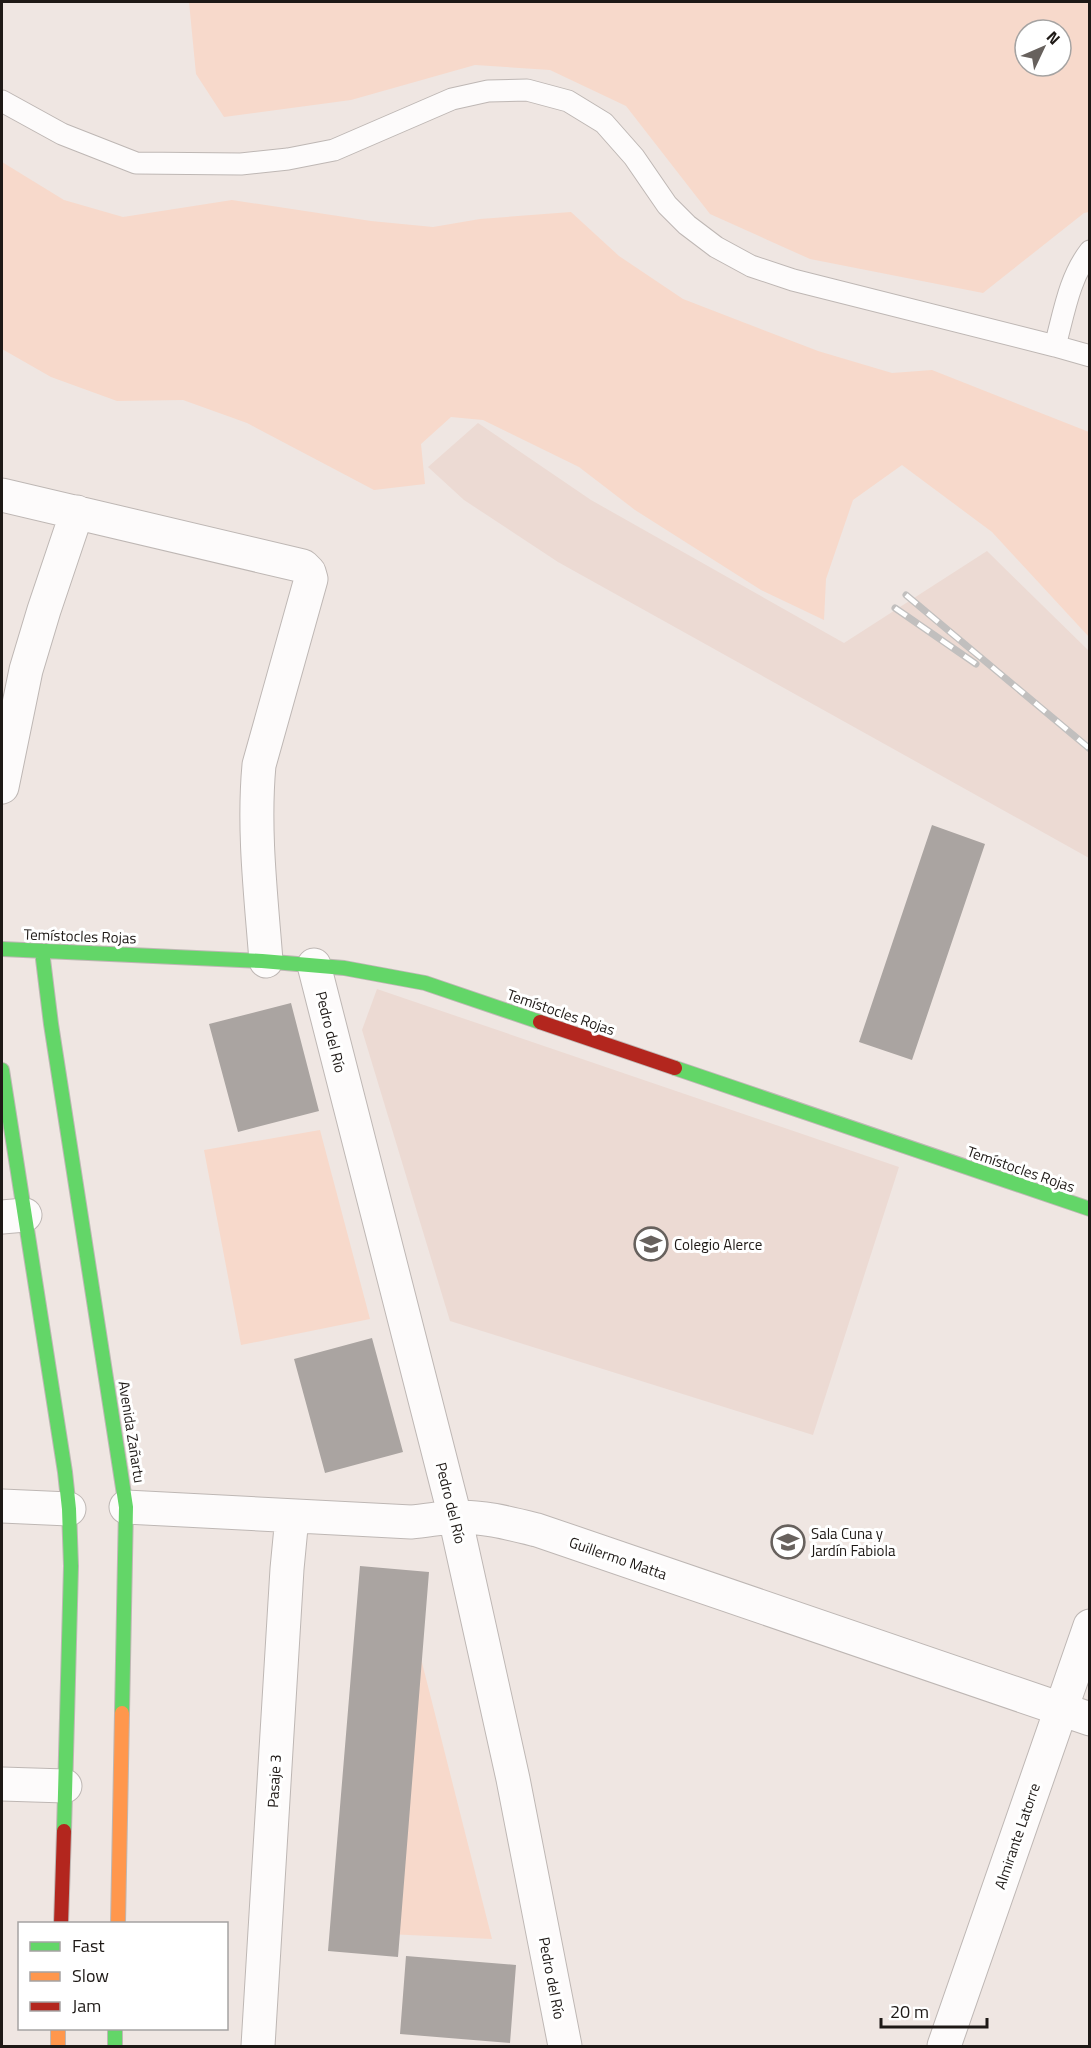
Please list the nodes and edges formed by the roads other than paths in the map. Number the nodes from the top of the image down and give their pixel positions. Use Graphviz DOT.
graph roads {
  1 [pos="2,101"];
  2 [pos="1089,251"];
  3 [pos="1055,346"];
  4 [pos="1089,356"];
  5 [pos="2,495"];
  6 [pos="77,512"];
  7 [pos="2,787"];
  8 [pos="2,949"];
  9 [pos="42,951"];
  10 [pos="266,961"];
  11 [pos="314,965"];
  12 [pos="2,1070"];
  13 [pos="1089,1209"];
  14 [pos="13,1216"];
  15 [pos="2,1506"];
  16 [pos="126,1507"];
  17 [pos="69,1509"];
  18 [pos="292,1516"];
  19 [pos="455,1517"];
  20 [pos="1089,1626"];
  21 [pos="1075,1714"];
  22 [pos="2,1785"];
  23 [pos="65,1786"];
  24 [pos="61,1922"];
  25 [pos="118,1922"];
  26 [pos="58,2030"];
  27 [pos="116,2030"];
  28 [pos="58,2046"];
  29 [pos="115,2046"];
  30 [pos="258,2046"];
  31 [pos="565,2046"];
  32 [pos="944,2046"];
  1 -- 3 [label="lane"];
  2 -- 3 [label="lane"];
  3 -- 4 [label="lane"];
  5 -- 6 [label="street"];
  6 -- 7 [label="street"];
  6 -- 10 [label="street"];
  8 -- 9 [label="street, Temístocles Rojas"];
  9 -- 10 [label="street, Temístocles Rojas"];
  9 -- 16 [label="street, Avenida Zañartu"];
  10 -- 11 [label="street, Temístocles Rojas"];
  11 -- 13 [label="street, Temístocles Rojas"];
  11 -- 19 [label="street, Pedro del Río"];
  12 -- 14 [label="street"];
  14 -- 17 [label="street"];
  15 -- 17 [label="street"];
  16 -- 18 [label="street, Guillermo Matta"];
  16 -- 25 [label="street, Avenida Zañartu"];
  17 -- 23 [label="street"];
  18 -- 19 [label="street, Guillermo Matta"];
  18 -- 30 [label="street, Pasaje 3"];
  19 -- 21 [label="street, Guillermo Matta"];
  19 -- 31 [label="street, Pedro del Río"];
  20 -- 21 [label="street, Almirante Latorre"];
  21 -- 32 [label="street, Almirante Latorre"];
  22 -- 23 [label="street"];
  23 -- 24 [label="street"];
  26 -- 28 [label="street"];
  27 -- 29 [label="street"];
}
